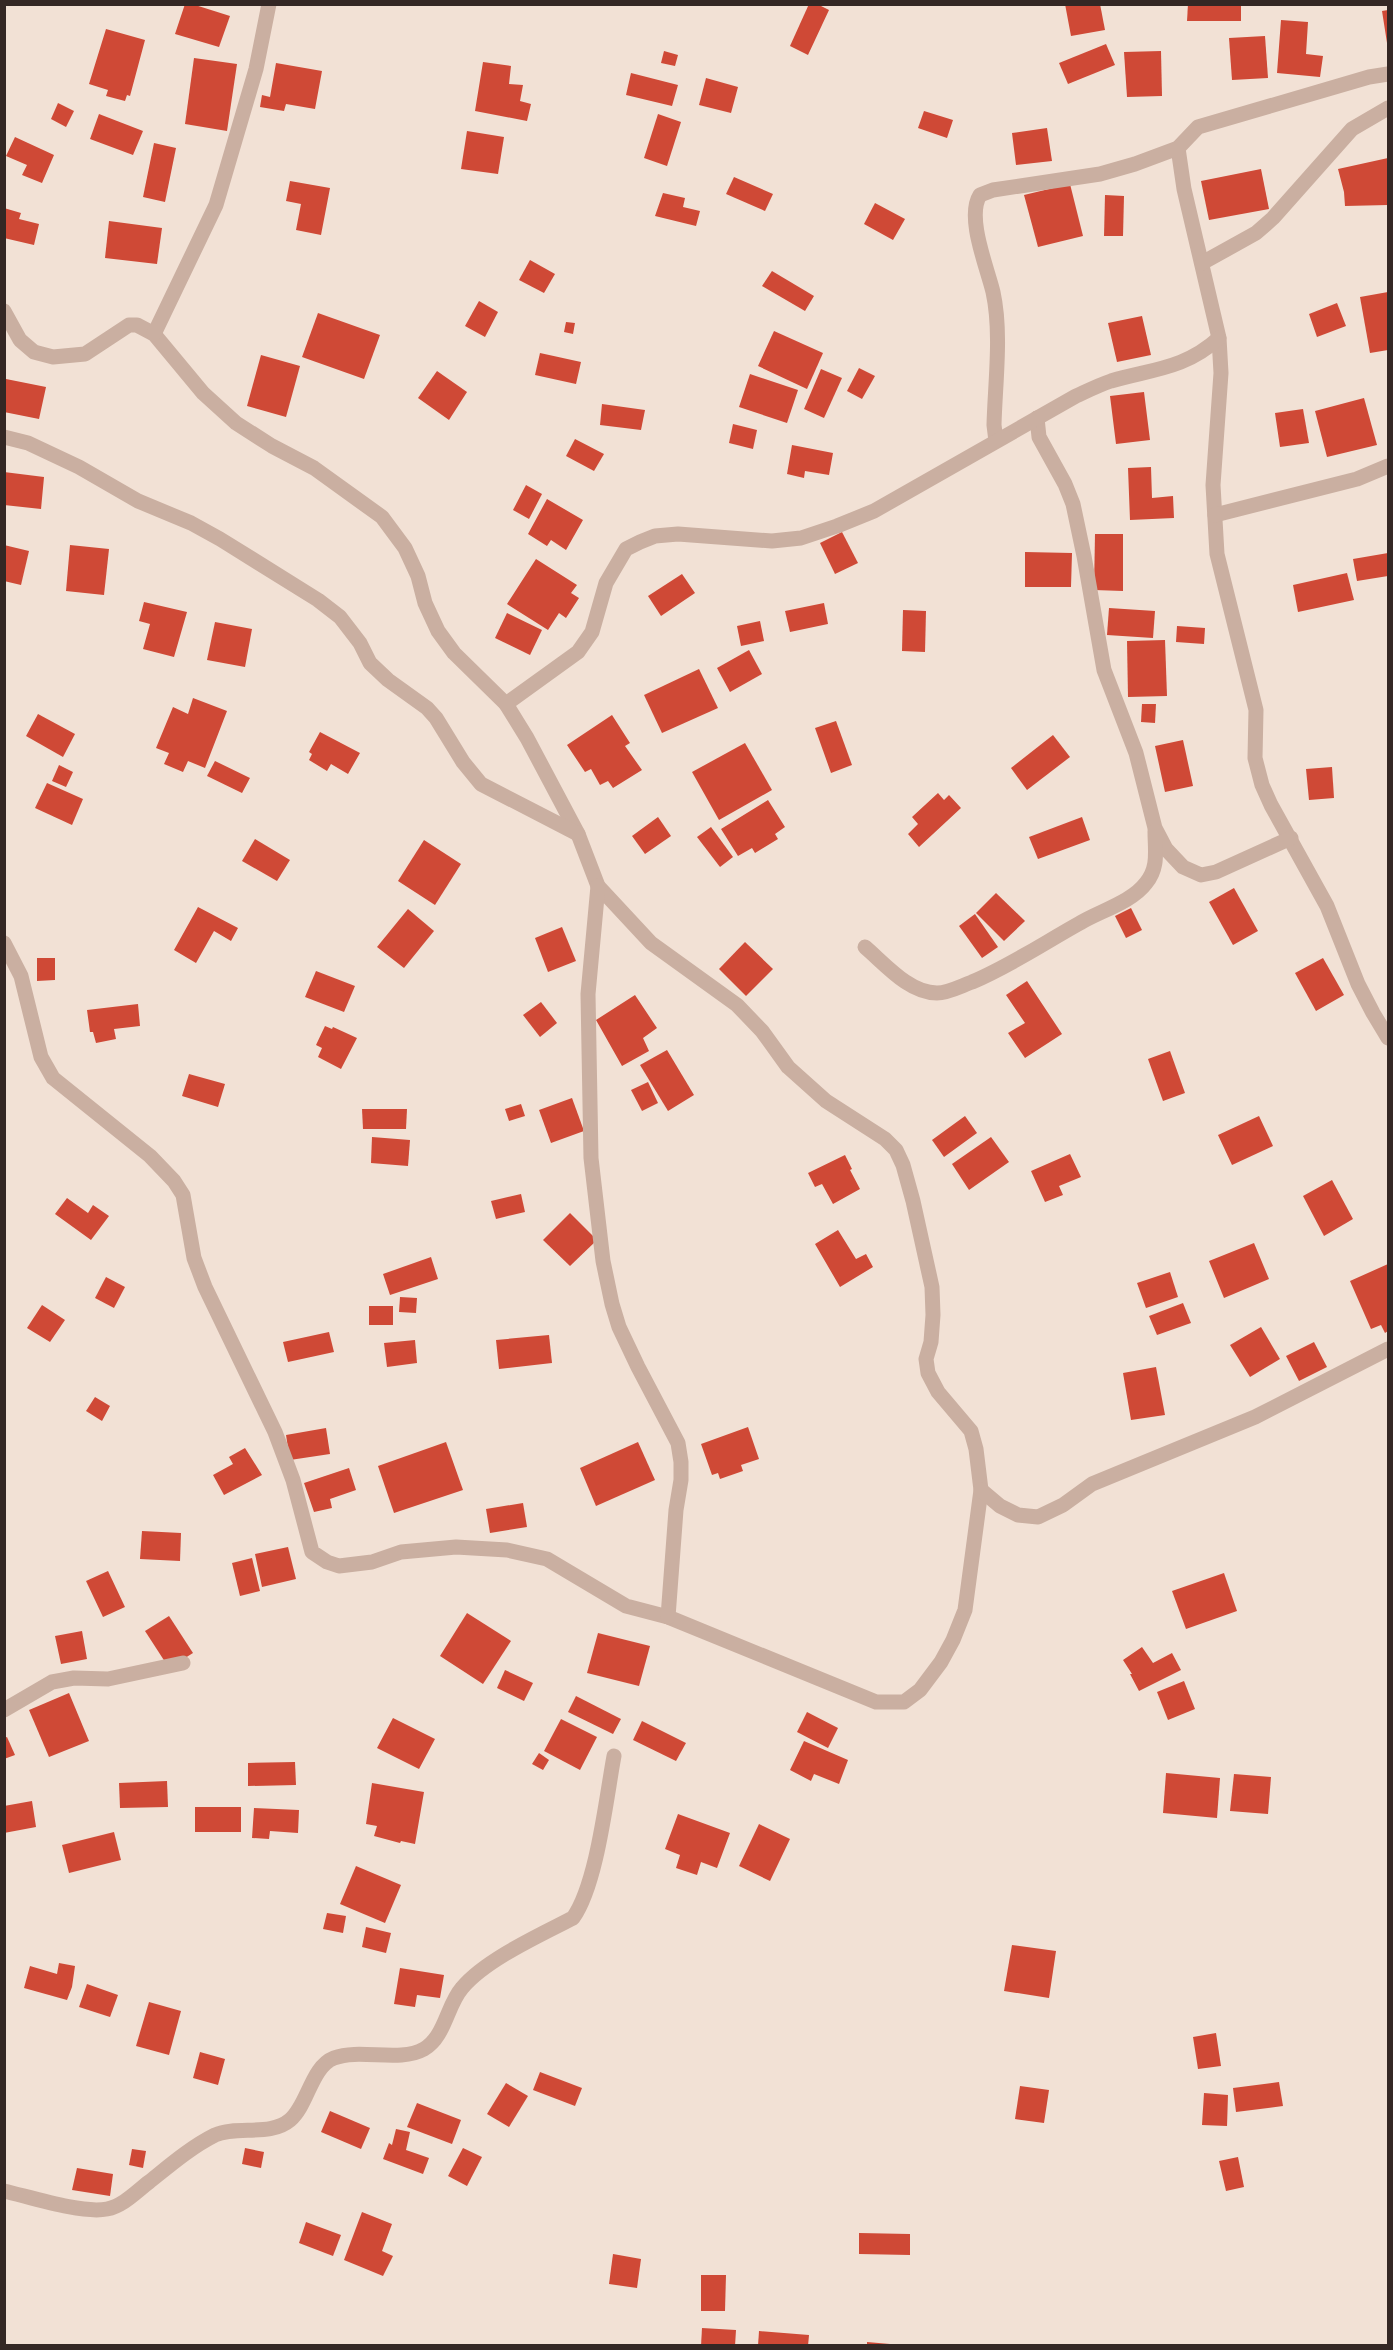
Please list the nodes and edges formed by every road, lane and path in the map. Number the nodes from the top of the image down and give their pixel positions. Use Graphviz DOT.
graph roads {
  1 [pos="269,4"];
  2 [pos="1389,74"];
  3 [pos="1389,108"];
  4 [pos="1178,148"];
  5 [pos="1202,263"];
  6 [pos="4,311"];
  7 [pos="154,334"];
  8 [pos="1219,338"];
  9 [pos="1037,418"];
  10 [pos="4,437"];
  11 [pos="996,441"];
  12 [pos="1389,465"];
  13 [pos="1215,515"];
  14 [pos="506,704"];
  15 [pos="1155,828"];
  16 [pos="578,834"];
  17 [pos="1291,838"];
  18 [pos="598,886"];
  19 [pos="4,943"];
  20 [pos="865,947"];
  21 [pos="1389,1038"];
  22 [pos="1389,1349"];
  23 [pos="981,1490"];
  24 [pos="668,1617"];
  25 [pos="183,1663"];
  26 [pos="4,1710"];
  27 [pos="614,1756"];
  28 [pos="4,2191"];
  1 -- 7 [label="street"];
  2 -- 4 [label="street"];
  3 -- 5 [label="street"];
  4 -- 5 [label="street"];
  4 -- 11 [label="street"];
  5 -- 8 [label="street"];
  6 -- 7 [label="street"];
  7 -- 14 [label="street"];
  8 -- 9 [label="street"];
  8 -- 13 [label="street"];
  9 -- 11 [label="street"];
  9 -- 15 [label="street"];
  10 -- 16 [label="street"];
  11 -- 14 [label="street"];
  12 -- 13 [label="street"];
  13 -- 17 [label="street"];
  14 -- 16 [label="street"];
  15 -- 17 [label="street"];
  15 -- 20 [label="street"];
  16 -- 18 [label="street"];
  17 -- 21 [label="street"];
  18 -- 23 [label="street"];
  18 -- 24 [label="street"];
  19 -- 24 [label="street"];
  22 -- 23 [label="street"];
  23 -- 24 [label="street"];
  25 -- 26 [label="street"];
  27 -- 28 [label="street"];
}
